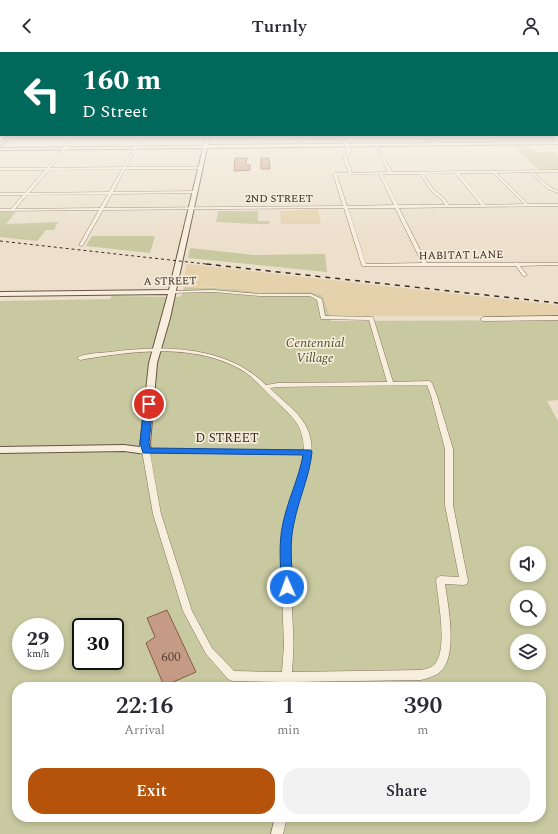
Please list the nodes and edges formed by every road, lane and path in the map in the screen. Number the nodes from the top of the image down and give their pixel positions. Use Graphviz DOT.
graph roads {
  1 [pos="48,169"];
  2 [pos="123,169"];
  3 [pos="201,169"];
  4 [pos="349,169"];
  5 [pos="390,169"];
  6 [pos="493,171"];
  7 [pos="530,171"];
  8 [pos="558,171"];
  9 [pos="456,172"];
  10 [pos="421,173"];
  11 [pos="351,174"];
  12 [pos="380,174"];
  13 [pos="392,174"];
  14 [pos="195,192"];
  15 [pos="558,192"];
  16 [pos="26,193"];
  17 [pos="111,193"];
  18 [pos="0,194"];
  19 [pos="527,205"];
  20 [pos="558,205"];
  21 [pos="396,206"];
  22 [pos="448,206"];
  23 [pos="484,206"];
  24 [pos="345,207"];
  25 [pos="191,208"];
  26 [pos="102,209"];
  27 [pos="0,210"];
  28 [pos="12,210"];
  29 [pos="81,245"];
  30 [pos="516,263"];
  31 [pos="425,264"];
  32 [pos="558,264"];
  33 [pos="525,275"];
  34 [pos="171,292"];
  35 [pos="0,294"];
  36 [pos="558,318"];
  37 [pos="482,319"];
  38 [pos="157,350"];
  39 [pos="80,358"];
  40 [pos="390,383"];
  41 [pos="265,387"];
  42 [pos="0,450"];
  43 [pos="146,451"];
  44 [pos="308,452"];
  45 [pos="0,456"];
  46 [pos="287,682"];
  47 [pos="280,822"];
  48 [pos="277,834"];
  1 -- 16 [label="street"];
  2 -- 17 [label="street"];
  3 -- 14 [label="street"];
  4 -- 11 [label="street"];
  5 -- 13 [label="street"];
  6 -- 7 [label="street"];
  6 -- 9 [label="street"];
  6 -- 19 [label="street"];
  7 -- 8 [label="street"];
  7 -- 15 [label="street"];
  9 -- 10 [label="street"];
  9 -- 23 [label="street"];
  10 -- 13 [label="street"];
  10 -- 22 [label="street"];
  11 -- 12 [label="street"];
  11 -- 24 [label="street"];
  12 -- 13 [label="street"];
  12 -- 21 [label="street"];
  14 -- 17 [label="street"];
  14 -- 25 [label="street"];
  16 -- 17 [label="street"];
  16 -- 18 [label="street"];
  16 -- 28 [label="street"];
  17 -- 26 [label="street"];
  19 -- 20 [label="street, 2ND STREET"];
  19 -- 23 [label="street, 2ND STREET"];
  21 -- 22 [label="street, 2ND STREET"];
  21 -- 24 [label="street, 2ND STREET"];
  21 -- 31 [label="street"];
  22 -- 23 [label="street, 2ND STREET"];
  24 -- 25 [label="street, 2ND STREET"];
  24 -- 31 [label="street, HABITAT LANE"];
  25 -- 26 [label="street, 2ND STREET"];
  25 -- 34 [label="street"];
  26 -- 28 [label="street, 2ND STREET"];
  26 -- 29 [label="street"];
  27 -- 28 [label="street, 2ND STREET"];
  30 -- 31 [label="street, HABITAT LANE"];
  30 -- 32 [label="street, HABITAT LANE"];
  30 -- 33 [label="street"];
  34 -- 35 [label="street, A STREET"];
  34 -- 38 [label="street"];
  34 -- 40 [label="street, A STREET"];
  36 -- 37 [label="street"];
  38 -- 39 [label="street"];
  38 -- 41 [label="street"];
  38 -- 43 [label="street"];
  40 -- 41 [label="street"];
  40 -- 46 [label="street"];
  41 -- 44 [label="street"];
  42 -- 43 [label="street, D STREET"];
  43 -- 44 [label="street, D STREET"];
  43 -- 45 [label="street, D STREET"];
  43 -- 46 [label="street"];
  44 -- 46 [label="street"];
  47 -- 48 [label="street"];
}
